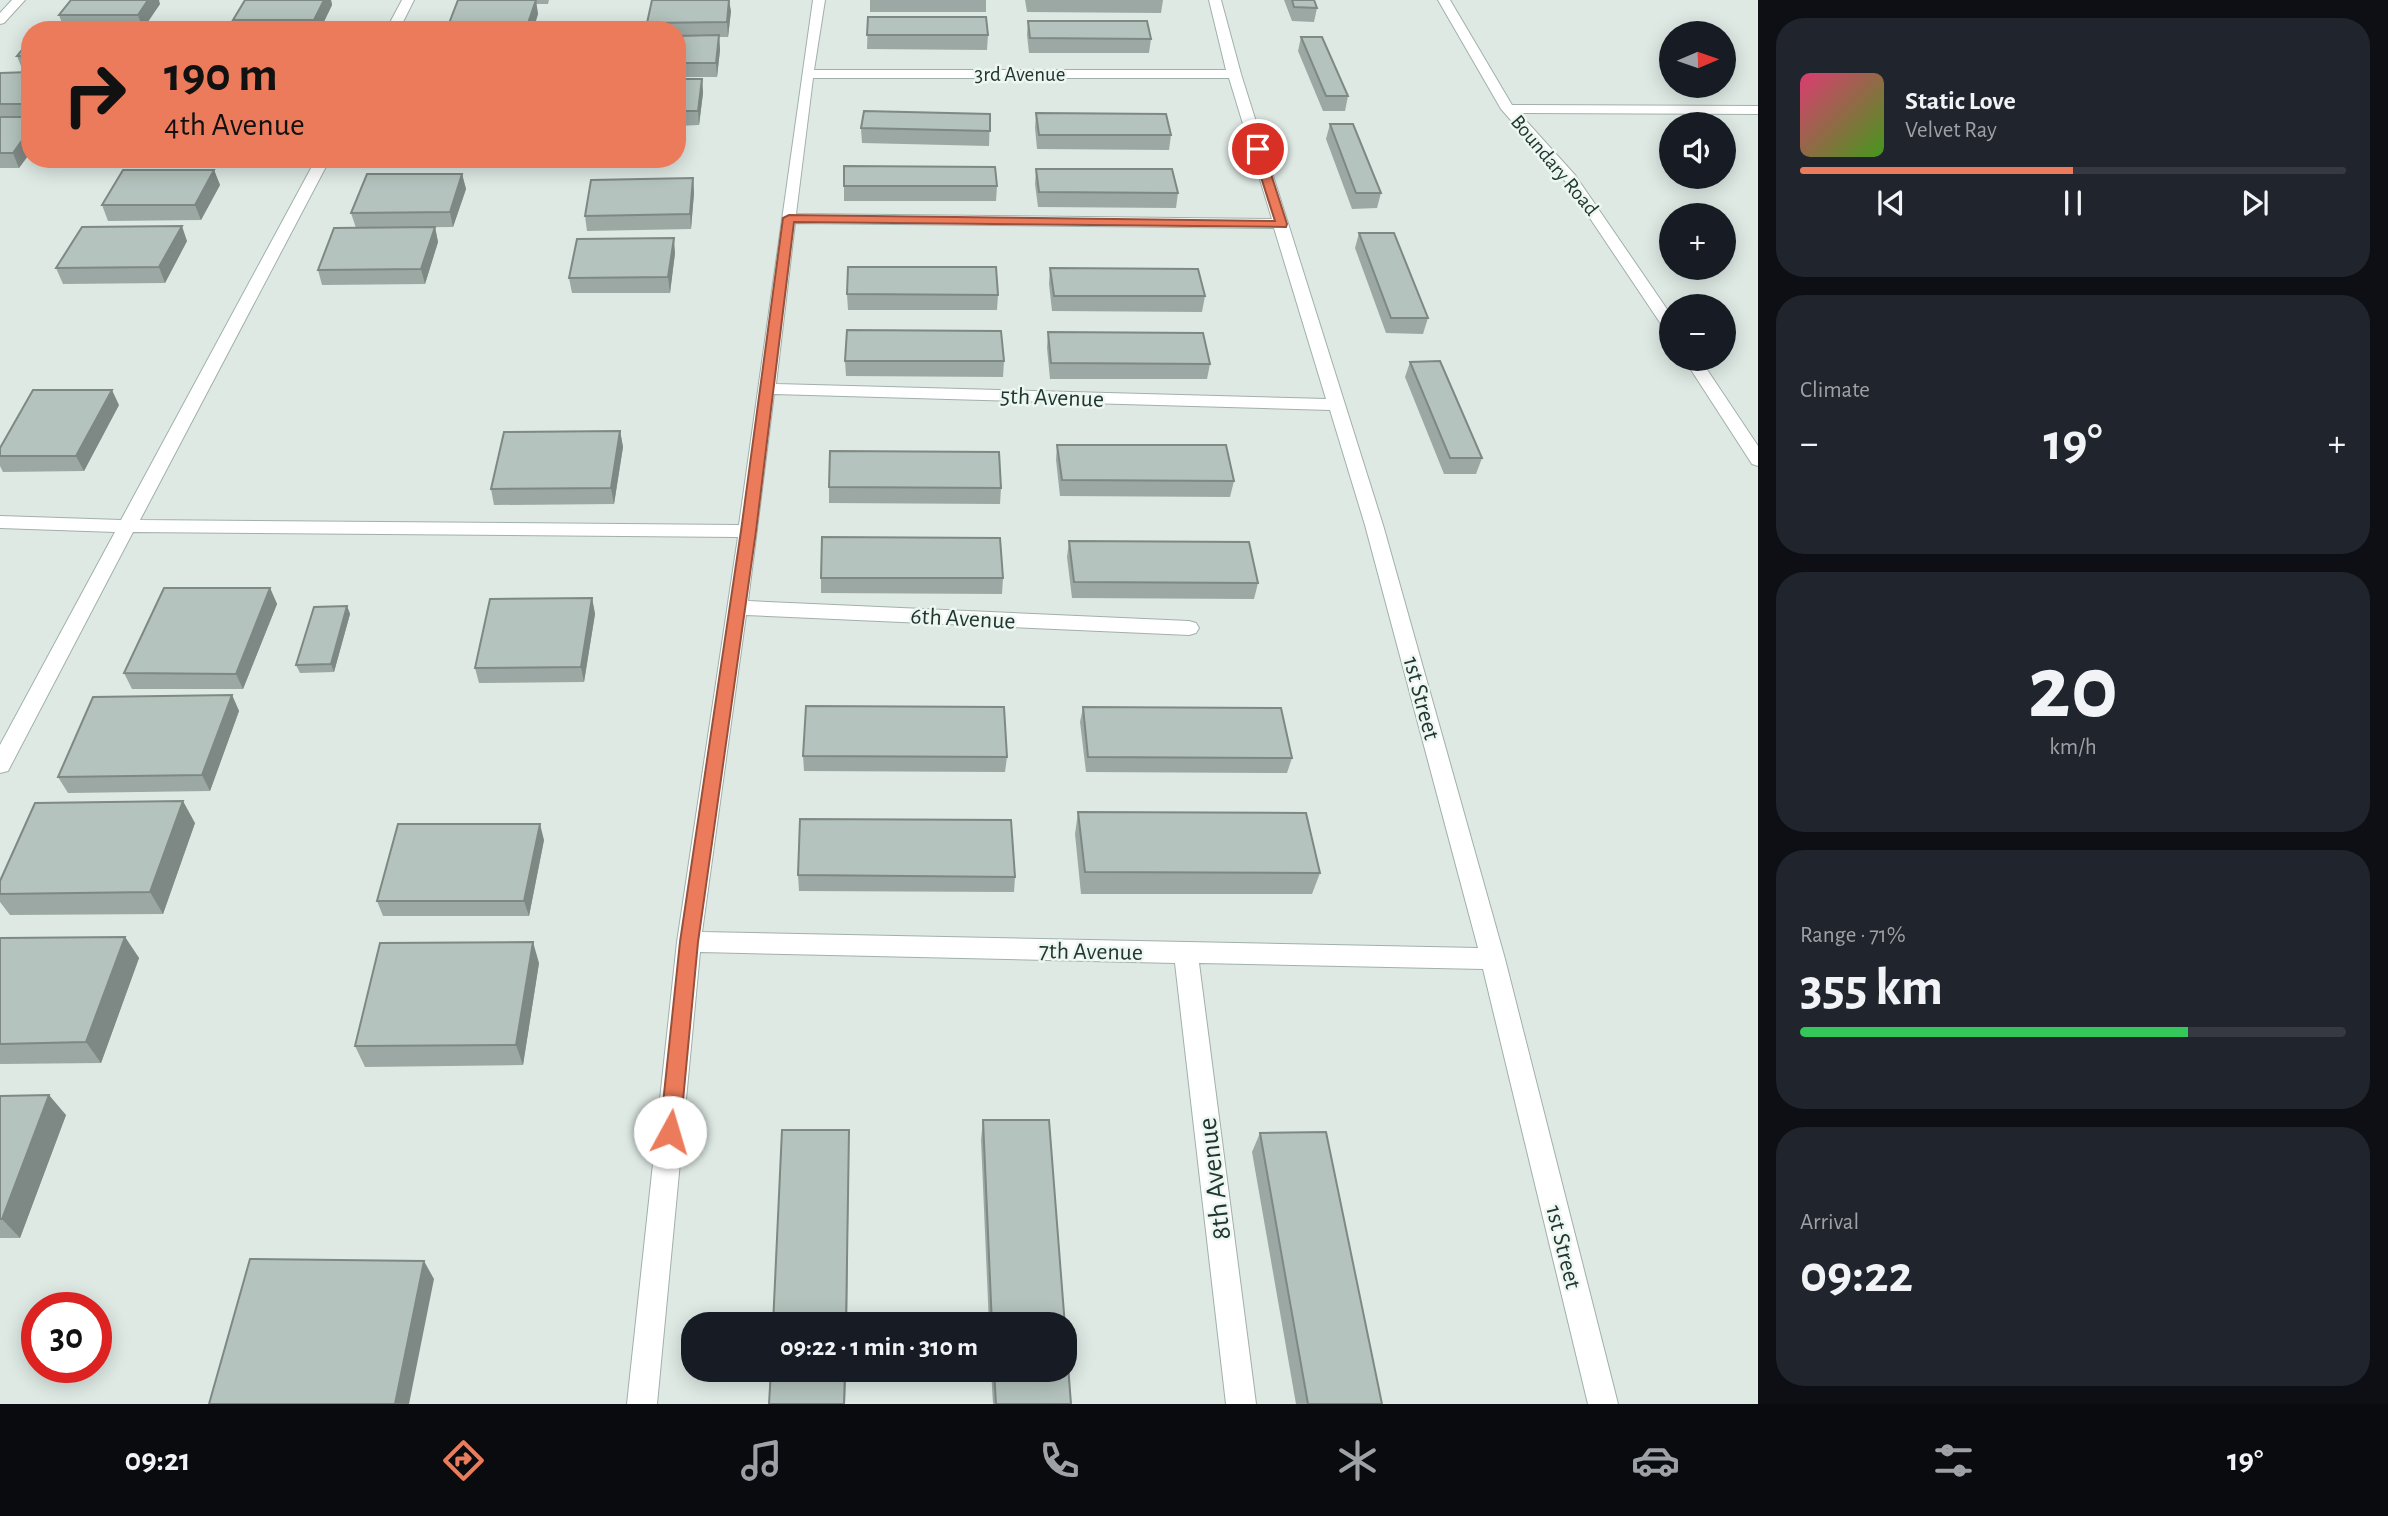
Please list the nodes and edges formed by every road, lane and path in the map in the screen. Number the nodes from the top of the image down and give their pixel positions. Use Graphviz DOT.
graph roads {
  1 [pos="19,0"];
  2 [pos="408,0"];
  3 [pos="819,0"];
  4 [pos="1215,0"];
  5 [pos="1444,0"];
  6 [pos="0,20"];
  7 [pos="397,21"];
  8 [pos="807,74"];
  9 [pos="1234,74"];
  10 [pos="1508,109"];
  11 [pos="1758,110"];
  12 [pos="318,168"];
  13 [pos="789,218"];
  14 [pos="1282,224"];
  15 [pos="1659,309"];
  16 [pos="1700,371"];
  17 [pos="767,389"];
  18 [pos="1337,405"];
  19 [pos="1758,460"];
  20 [pos="0,522"];
  21 [pos="128,526"];
  22 [pos="748,531"];
  23 [pos="738,608"];
  24 [pos="1189,628"];
  25 [pos="0,765"];
  26 [pos="689,942"];
  27 [pos="1186,953"];
  28 [pos="1493,959"];
  29 [pos="642,1404"];
  30 [pos="1241,1404"];
  31 [pos="1603,1404"];
  1 -- 6 [label="street"];
  2 -- 7 [label="street"];
  3 -- 8 [label="street"];
  4 -- 9 [label="street, 1st Street"];
  5 -- 10 [label="street, Boundary Road"];
  8 -- 9 [label="street, 3rd Avenue"];
  8 -- 13 [label="street"];
  9 -- 14 [label="street, 1st Street"];
  10 -- 11 [label="street"];
  10 -- 15 [label="street, Boundary Road"];
  12 -- 21 [label="street"];
  13 -- 14 [label="street"];
  13 -- 17 [label="street"];
  14 -- 18 [label="street, 1st Street"];
  16 -- 19 [label="street"];
  17 -- 18 [label="street, 5th Avenue"];
  17 -- 22 [label="street"];
  18 -- 28 [label="street, 1st Street"];
  20 -- 21 [label="street"];
  21 -- 22 [label="street"];
  21 -- 25 [label="street"];
  22 -- 23 [label="street"];
  23 -- 24 [label="street, 6th Avenue"];
  23 -- 26 [label="street"];
  26 -- 27 [label="street, 7th Avenue"];
  26 -- 29 [label="street"];
  27 -- 28 [label="street, 7th Avenue"];
  27 -- 30 [label="street, 8th Avenue"];
  28 -- 31 [label="street, 1st Street"];
}
